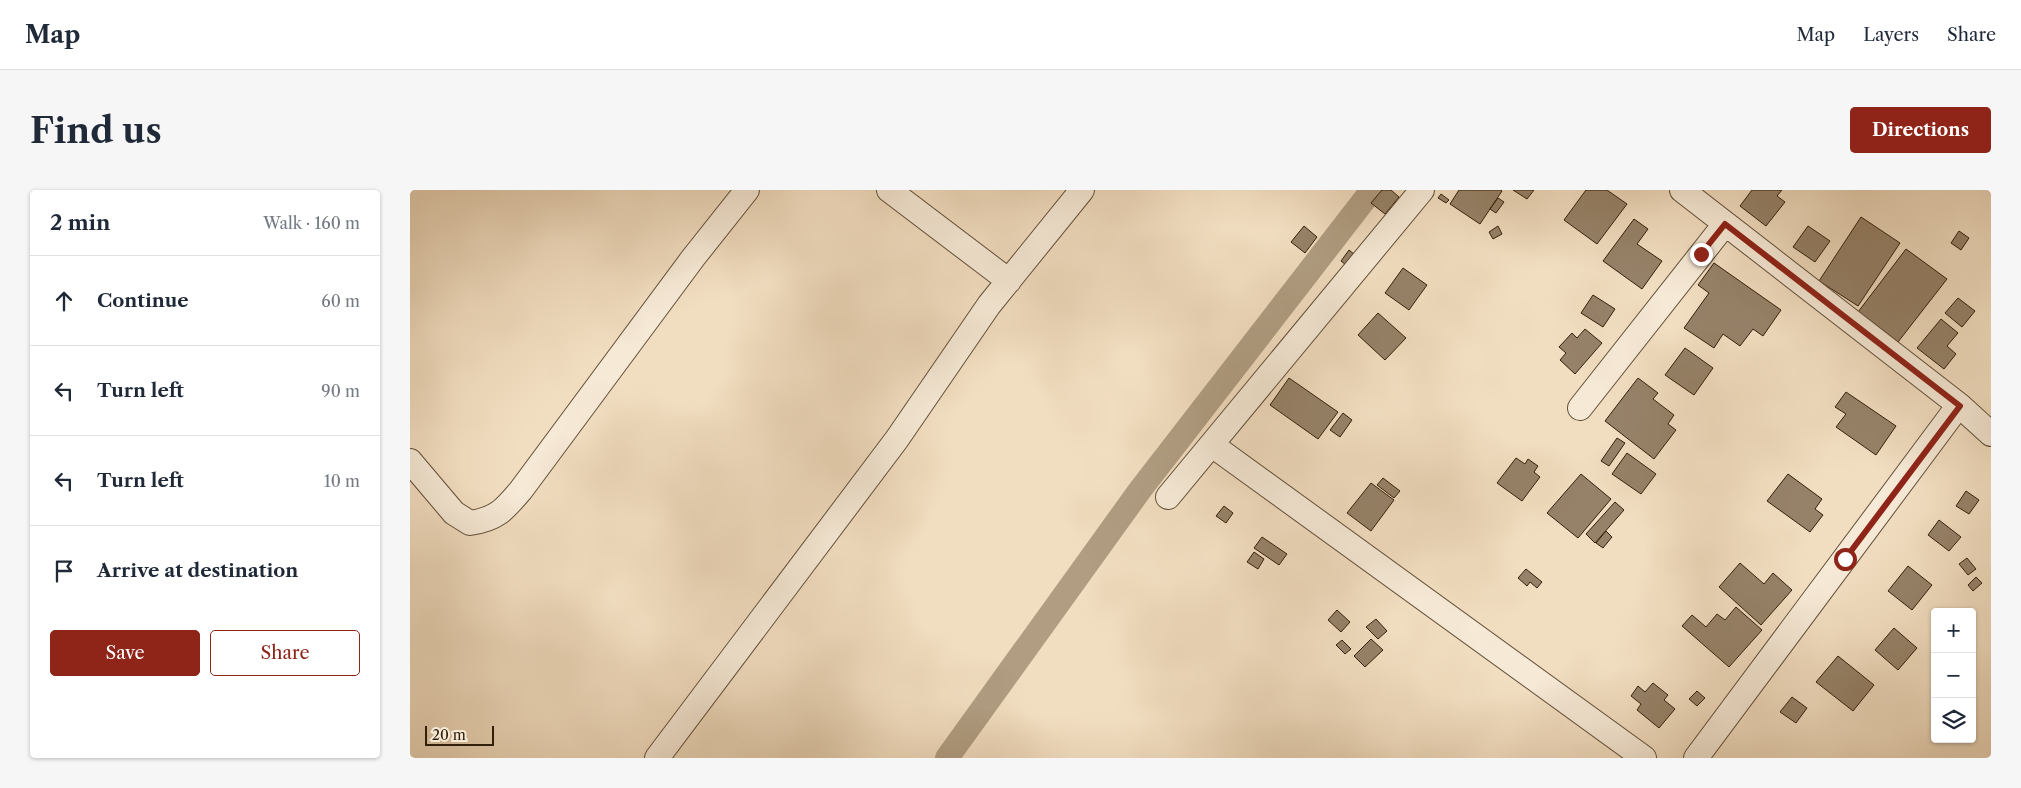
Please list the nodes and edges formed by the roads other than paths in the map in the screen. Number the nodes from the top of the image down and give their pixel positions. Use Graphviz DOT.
graph roads {
  1 [pos="747,190"];
  2 [pos="888,190"];
  3 [pos="1082,190"];
  4 [pos="1422,190"];
  5 [pos="1682,190"];
  6 [pos="1725,224"];
  7 [pos="1008,280"];
  8 [pos="1960,406"];
  9 [pos="1580,408"];
  10 [pos="1991,434"];
  11 [pos="1212,445"];
  12 [pos="410,461"];
  13 [pos="1168,497"];
  14 [pos="657,758"];
  15 [pos="1644,758"];
  16 [pos="1696,758"];
  1 -- 12 [label="street"];
  2 -- 7 [label="street"];
  3 -- 7 [label="street"];
  4 -- 11 [label="street"];
  5 -- 6 [label="street"];
  6 -- 8 [label="street"];
  6 -- 9 [label="street"];
  7 -- 14 [label="street"];
  8 -- 10 [label="street"];
  8 -- 16 [label="street"];
  11 -- 13 [label="street"];
  11 -- 15 [label="street"];
}
